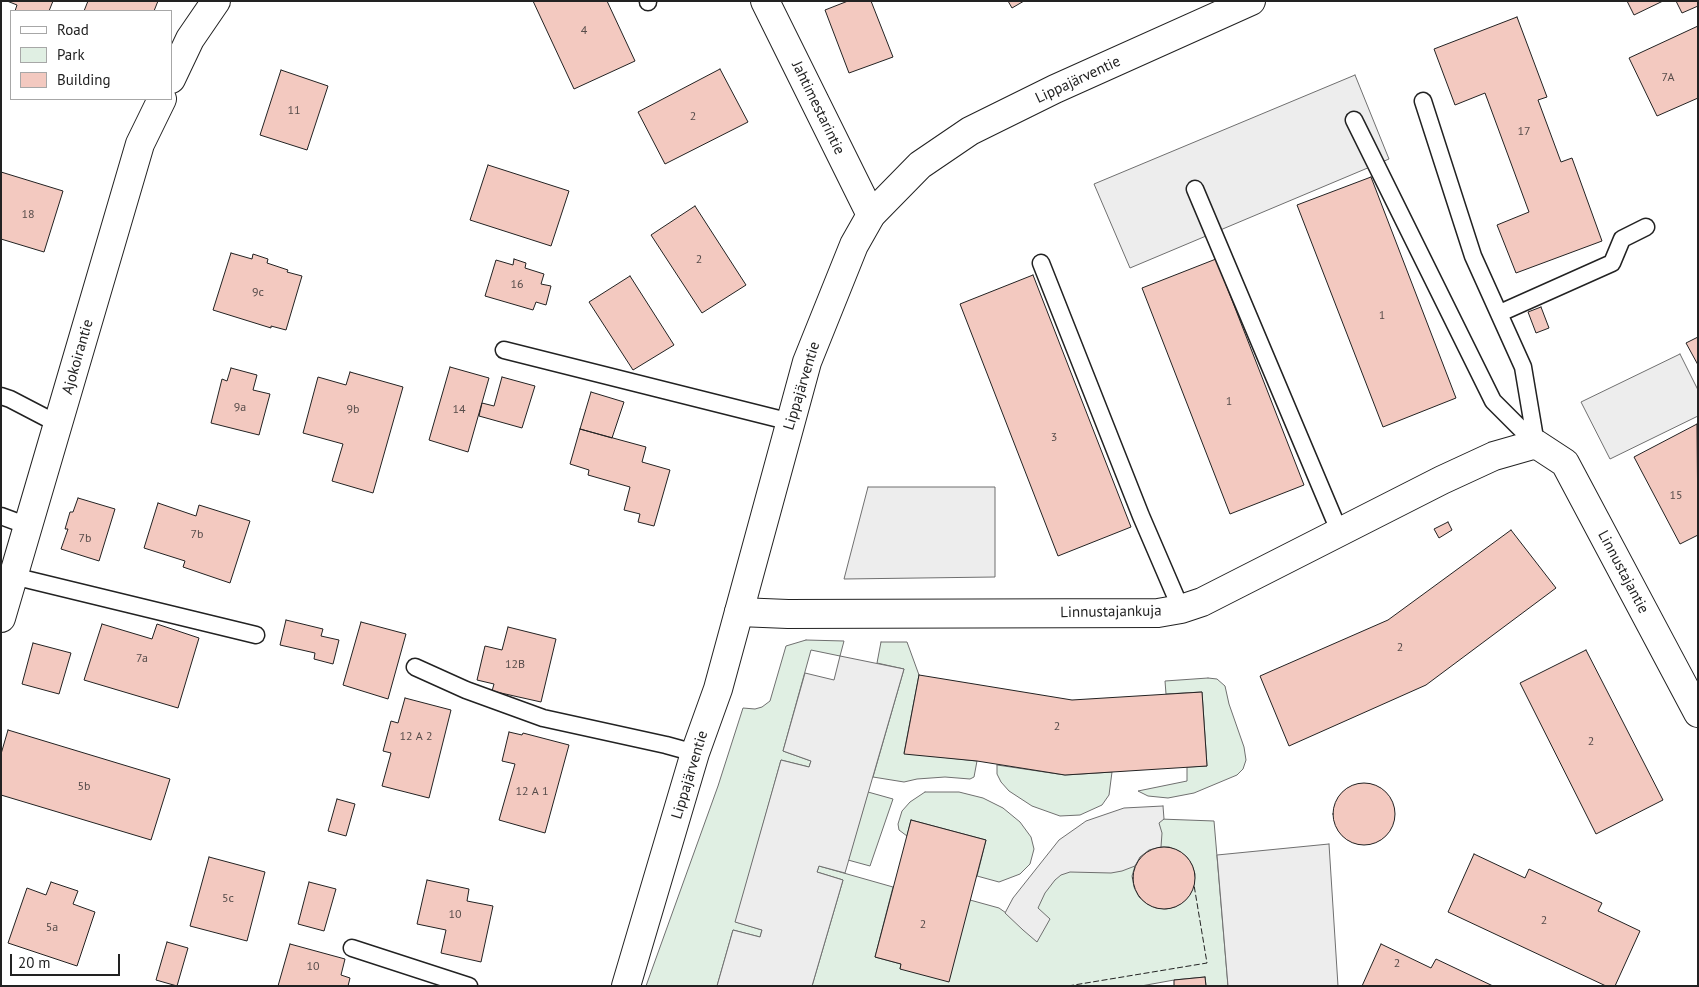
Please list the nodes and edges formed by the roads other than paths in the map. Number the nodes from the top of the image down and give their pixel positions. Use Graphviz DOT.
graph roads {
  1 [pos="216,1"];
  2 [pos="765,1"];
  3 [pos="1251,1"];
  4 [pos="172,77"];
  5 [pos="162,100"];
  6 [pos="1424,101"];
  7 [pos="1354,120"];
  8 [pos="1195,189"];
  9 [pos="871,215"];
  10 [pos="1646,228"];
  11 [pos="1041,263"];
  12 [pos="1500,314"];
  13 [pos="504,350"];
  14 [pos="1,396"];
  15 [pos="791,422"];
  16 [pos="58,424"];
  17 [pos="1536,444"];
  18 [pos="1,516"];
  19 [pos="28,526"];
  20 [pos="1340,533"];
  21 [pos="13,576"];
  22 [pos="1181,609"];
  23 [pos="739,612"];
  24 [pos="1,618"];
  25 [pos="256,635"];
  26 [pos="415,667"];
  27 [pos="1698,713"];
  28 [pos="695,754"];
  29 [pos="352,948"];
  30 [pos="469,986"];
  31 [pos="626,986"];
  1 -- 4 [label="street"];
  2 -- 9 [label="street, Jahtimestarintie"];
  3 -- 9 [label="street, Lippajärventie"];
  5 -- 16 [label="street, Ajokoirantie"];
  6 -- 12 [label="lane"];
  7 -- 17 [label="lane"];
  8 -- 20 [label="lane"];
  9 -- 15 [label="street, Lippajärventie"];
  10 -- 12 [label="lane"];
  11 -- 22 [label="lane"];
  12 -- 17 [label="lane"];
  13 -- 15 [label="lane"];
  14 -- 16 [label="lane"];
  15 -- 23 [label="street, Lippajärventie"];
  16 -- 19 [label="street, Ajokoirantie"];
  17 -- 20 [label="street, Linnustajankuja"];
  17 -- 27 [label="street, Linnustajantie"];
  18 -- 19 [label="lane"];
  19 -- 21 [label="street, Ajokoirantie"];
  20 -- 22 [label="street, Linnustajankuja"];
  21 -- 24 [label="street, Ajokoirantie"];
  21 -- 25 [label="lane"];
  22 -- 23 [label="street, Linnustajankuja"];
  23 -- 28 [label="street, Lippajärventie"];
  26 -- 28 [label="lane"];
  28 -- 31 [label="street, Lippajärventie"];
  29 -- 30 [label="lane"];
}
